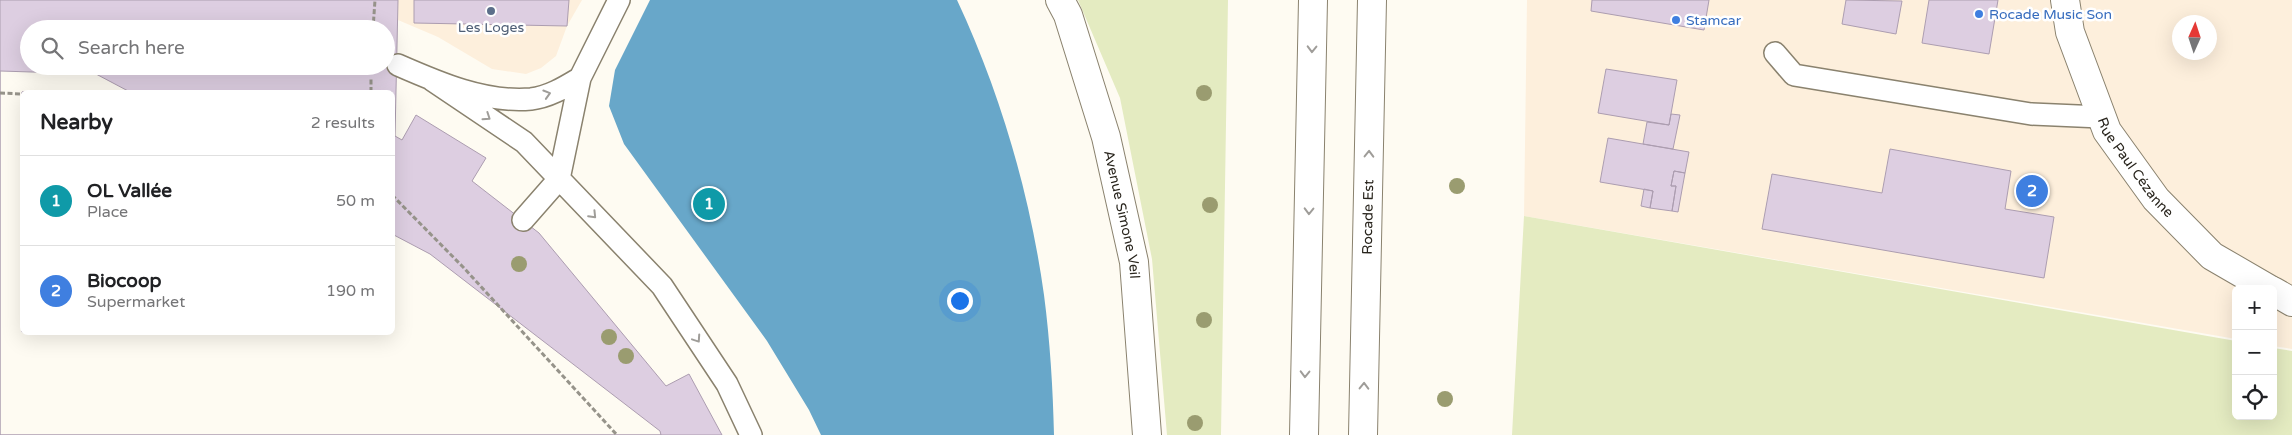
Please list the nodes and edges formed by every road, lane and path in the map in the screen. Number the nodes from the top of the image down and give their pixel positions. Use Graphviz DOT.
graph roads {
  1 [pos="375,0"];
  2 [pos="619,0"];
  3 [pos="1060,0"];
  4 [pos="1313,0"];
  5 [pos="1372,0"];
  6 [pos="2065,0"];
  7 [pos="374,20"];
  8 [pos="1775,53"];
  9 [pos="398,65"];
  10 [pos="580,78"];
  11 [pos="432,80"];
  12 [pos="0,92"];
  13 [pos="20,94"];
  14 [pos="2101,117"];
  15 [pos="559,180"];
  16 [pos="395,198"];
  17 [pos="523,220"];
  18 [pos="2262,285"];
  19 [pos="2277,293"];
  20 [pos="2292,302"];
  21 [pos="617,435"];
  22 [pos="751,435"];
  23 [pos="1147,435"];
  24 [pos="1304,435"];
  25 [pos="1363,435"];
  1 -- 7 [label="path"];
  2 -- 10 [label="lane"];
  3 -- 23 [label="main road, Avenue Simone Veil"];
  4 -- 24 [label="main road, one-way"];
  25 -- 5 [label="main road, Rocade Est, one-way"];
  6 -- 14 [label="main road, Rue Paul Cézanne"];
  8 -- 14 [label="lane"];
  9 -- 11 [label="lane"];
  11 -- 10 [label="lane, one-way"];
  10 -- 15 [label="lane"];
  11 -- 15 [label="lane, one-way"];
  12 -- 13 [label="path"];
  14 -- 18 [label="main road, Rue Paul Cézanne"];
  15 -- 17 [label="lane"];
  15 -- 22 [label="lane, one-way"];
  16 -- 21 [label="path"];
  19 -- 20 [label="main road"];
}
